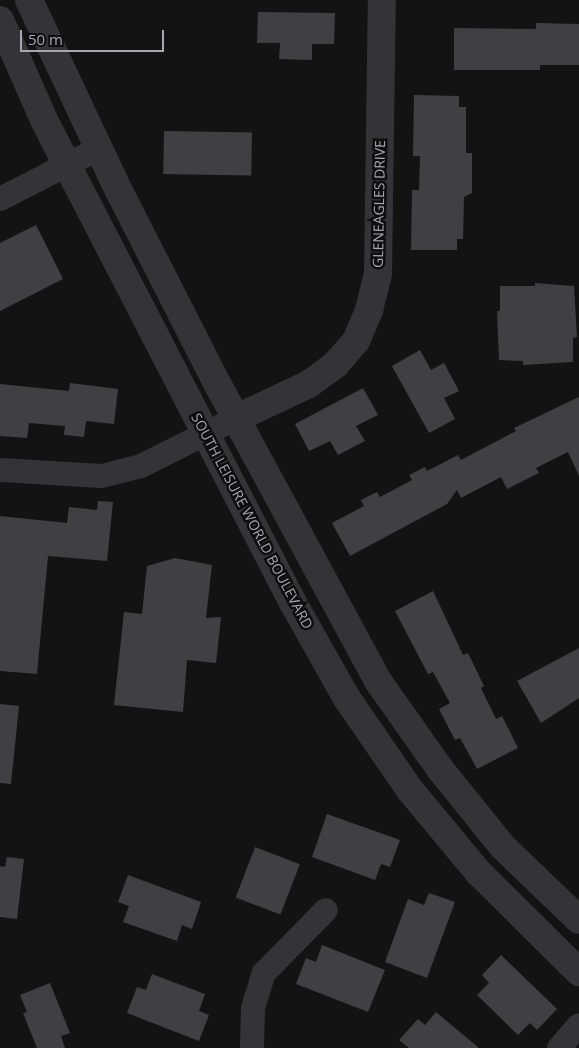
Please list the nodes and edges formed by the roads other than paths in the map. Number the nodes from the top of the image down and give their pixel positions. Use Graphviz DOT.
graph roads {
  1 [pos="29,0"];
  2 [pos="382,0"];
  3 [pos="0,20"];
  4 [pos="98,149"];
  5 [pos="67,165"];
  6 [pos="0,199"];
  7 [pos="237,418"];
  8 [pos="206,434"];
  9 [pos="0,470"];
  10 [pos="326,910"];
  11 [pos="579,920"];
  12 [pos="579,972"];
  13 [pos="579,1025"];
  14 [pos="252,1048"];
  15 [pos="559,1048"];
  1 -- 4 [label="street"];
  2 -- 7 [label="street, GLENEAGLES DRIVE"];
  3 -- 5 [label="street, SOUTH LEISURE WORLD BOULEVARD"];
  4 -- 5 [label="street"];
  4 -- 7 [label="street"];
  5 -- 6 [label="street"];
  5 -- 8 [label="street, SOUTH LEISURE WORLD BOULEVARD"];
  7 -- 8 [label="street, GLENEAGLES DRIVE"];
  7 -- 11 [label="street"];
  8 -- 9 [label="street, GLENEAGLES DRIVE"];
  8 -- 12 [label="street, SOUTH LEISURE WORLD BOULEVARD"];
  10 -- 14 [label="street"];
  13 -- 15 [label="street"];
}
